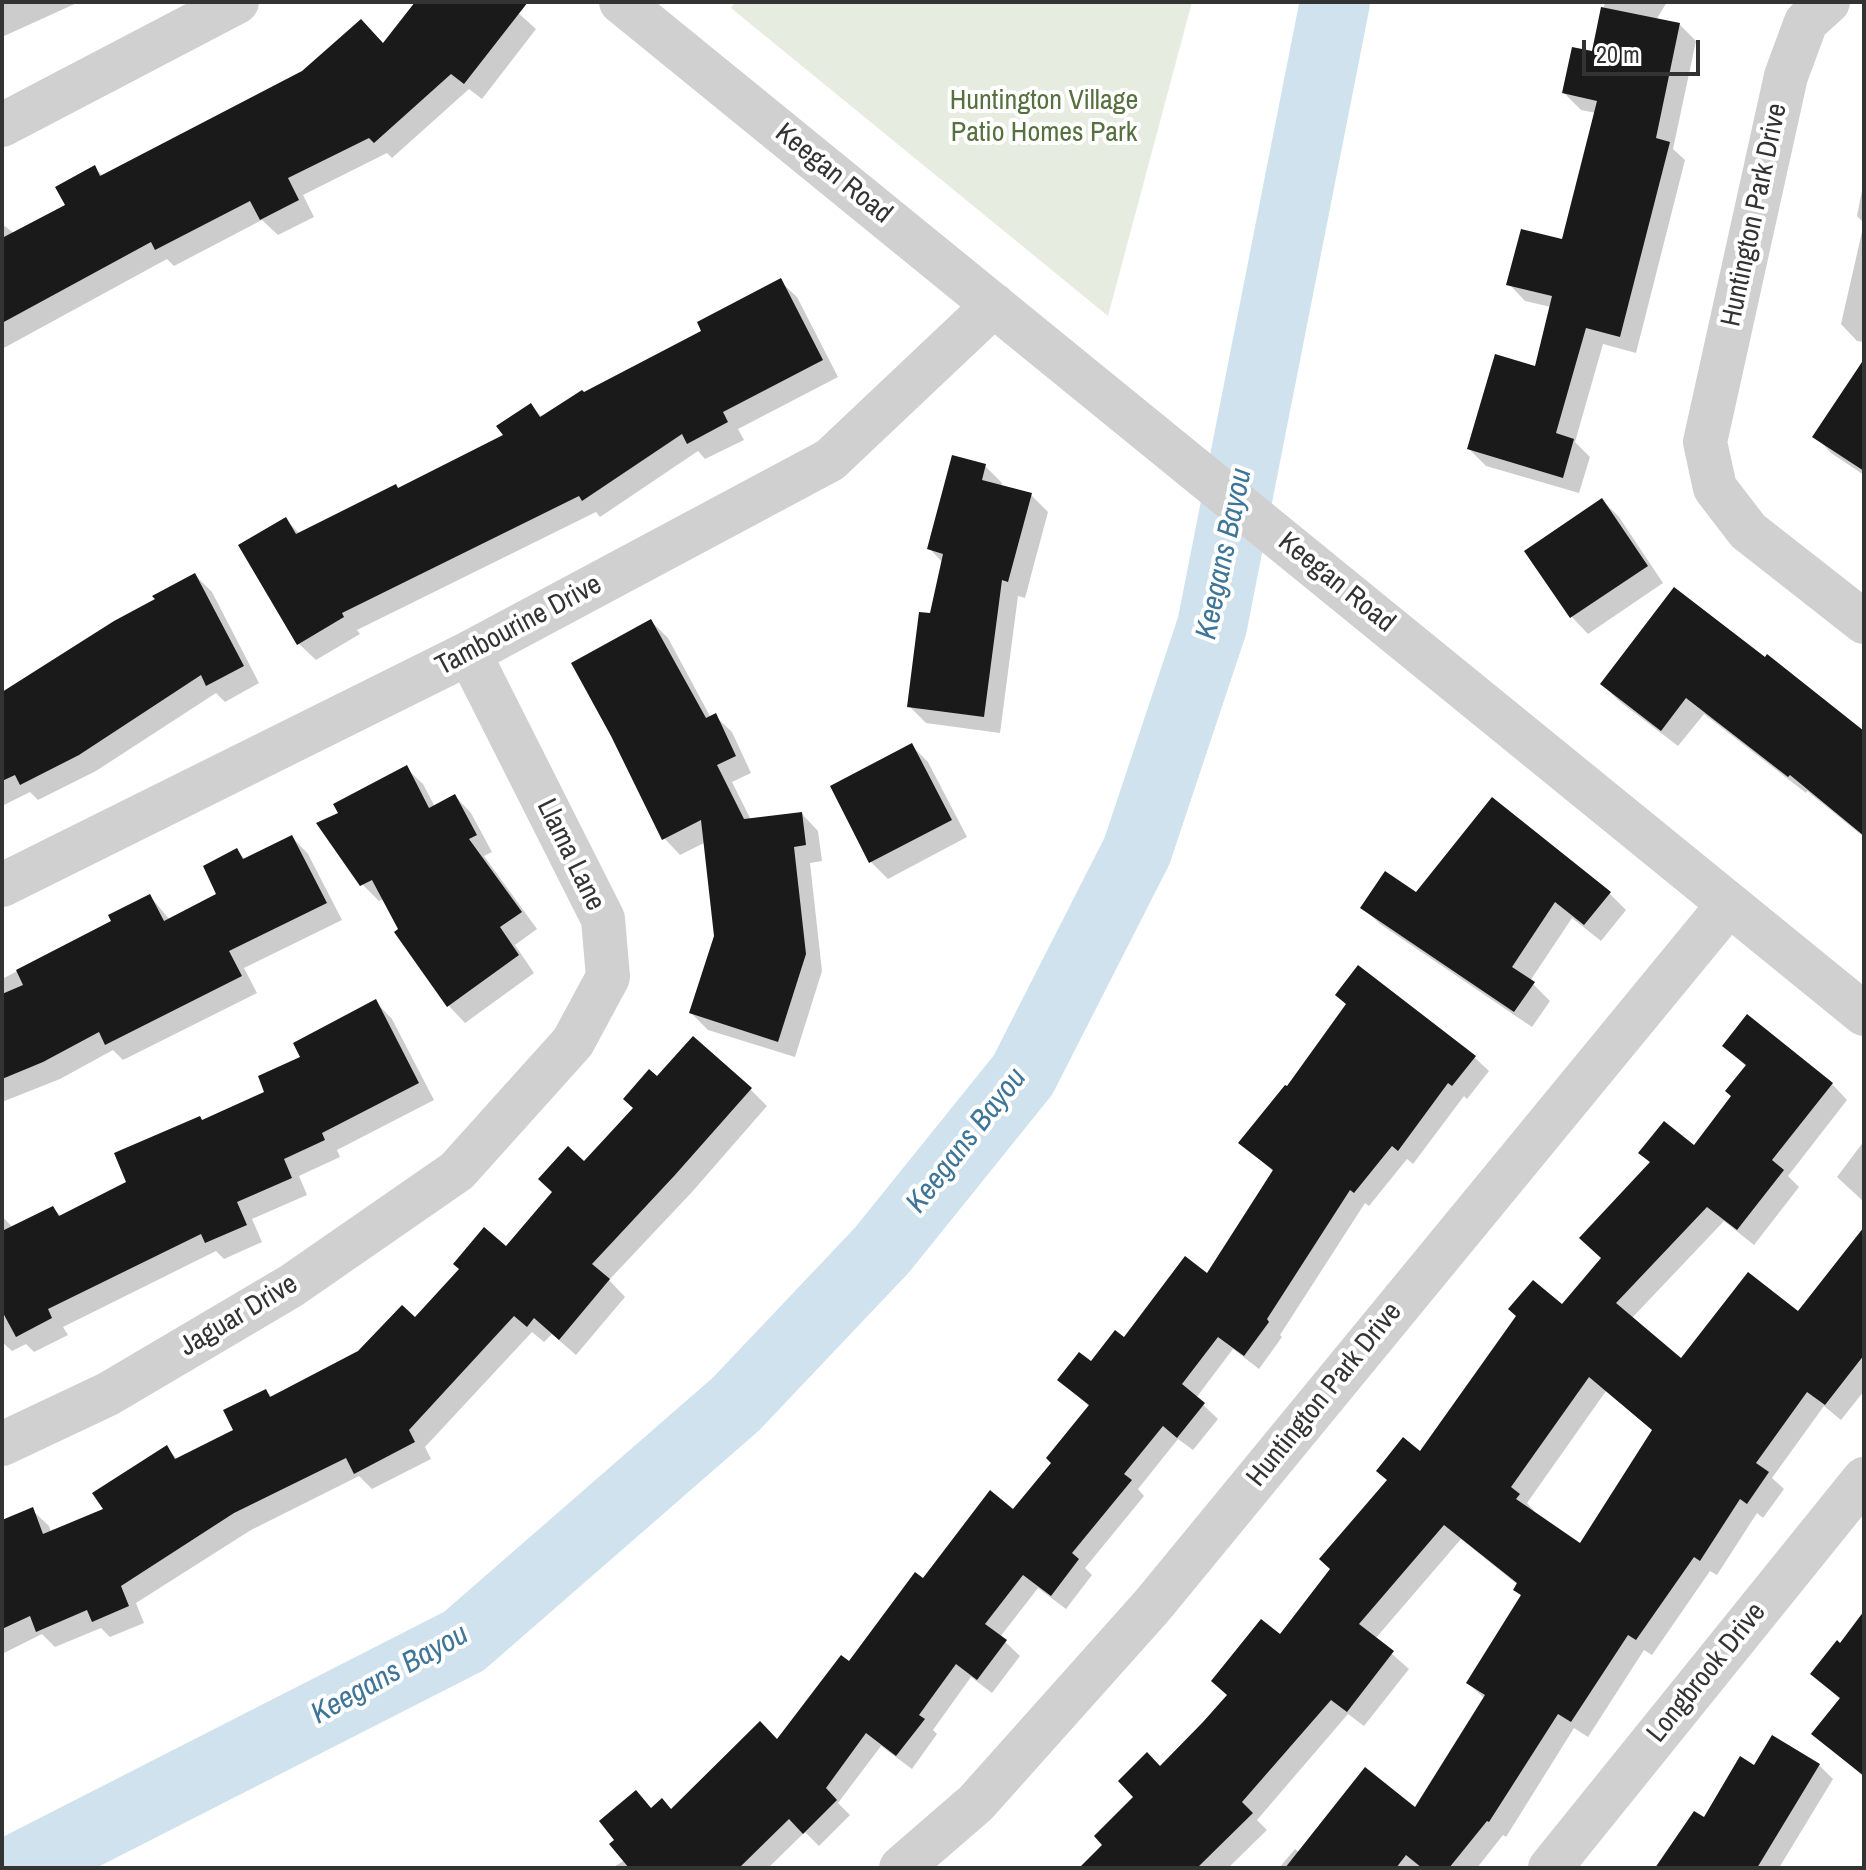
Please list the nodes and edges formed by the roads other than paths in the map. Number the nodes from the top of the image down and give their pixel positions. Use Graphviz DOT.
graph roads {
  1 [pos="237,2"];
  2 [pos="621,2"];
  3 [pos="1828,2"];
  4 [pos="2,125"];
  5 [pos="994,305"];
  6 [pos="1864,622"];
  7 [pos="469,653"];
  8 [pos="2,885"];
  9 [pos="1729,904"];
  10 [pos="1864,1014"];
  11 [pos="462,1166"];
  12 [pos="2,1444"];
  13 [pos="1864,1479"];
  14 [pos="901,1868"];
  15 [pos="1550,1868"];
  1 -- 4 [label="street"];
  2 -- 5 [label="street, Keegan Road"];
  3 -- 6 [label="street, Huntington Park Drive"];
  5 -- 7 [label="street, Tambourine Drive"];
  5 -- 9 [label="street, Keegan Road"];
  7 -- 8 [label="street, Tambourine Drive"];
  7 -- 11 [label="street, Llama Lane"];
  9 -- 10 [label="street, Keegan Road"];
  9 -- 14 [label="street, Huntington Park Drive"];
  11 -- 12 [label="street, Jaguar Drive"];
  13 -- 15 [label="street, Longbrook Drive"];
}
